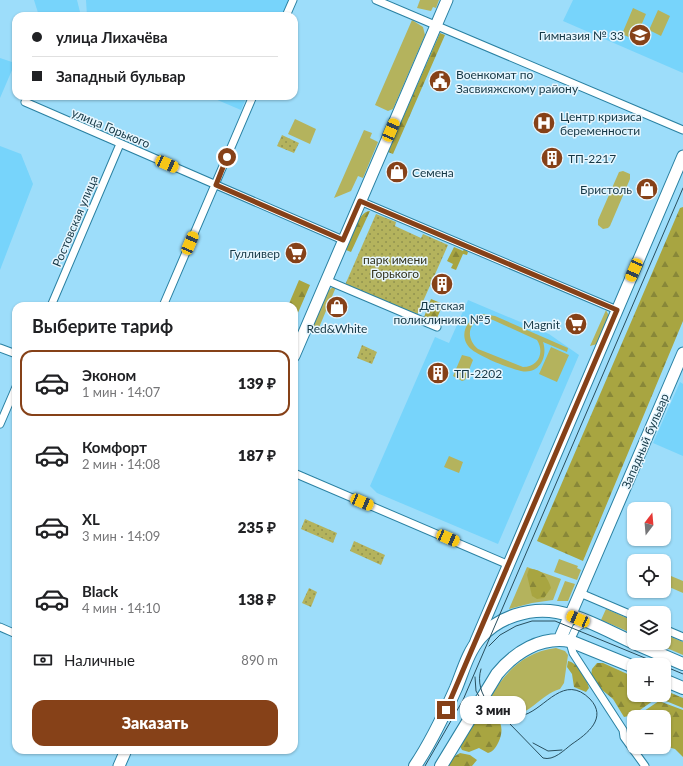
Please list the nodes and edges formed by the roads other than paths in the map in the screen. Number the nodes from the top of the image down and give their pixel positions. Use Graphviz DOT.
graph roads {
  1 [pos="293,0"];
  2 [pos="376,0"];
  3 [pos="447,0"];
  4 [pos="288,12"];
  5 [pos="435,26"];
  6 [pos="251,100"];
  7 [pos="25,102"];
  8 [pos="683,130"];
  9 [pos="120,144"];
  10 [pos="683,156"];
  11 [pos="216,185"];
  12 [pos="360,201"];
  13 [pos="343,240"];
  14 [pos="326,280"];
  15 [pos="53,302"];
  16 [pos="165,302"];
  17 [pos="617,310"];
  18 [pos="437,327"];
  19 [pos="298,346"];
  20 [pos="0,348"];
  21 [pos="12,352"];
  22 [pos="683,353"];
  23 [pos="12,396"];
  24 [pos="0,424"];
  25 [pos="298,475"];
  26 [pos="509,565"];
  27 [pos="580,593"];
  28 [pos="627,613"];
  29 [pos="570,616"];
  30 [pos="586,622"];
  31 [pos="0,627"];
  32 [pos="12,632"];
  33 [pos="671,632"];
  34 [pos="565,636"];
  35 [pos="683,637"];
  36 [pos="627,640"];
  37 [pos="475,645"];
  38 [pos="650,650"];
  39 [pos="627,664"];
  40 [pos="683,664"];
  41 [pos="671,683"];
  42 [pos="683,688"];
  43 [pos="124,754"];
  44 [pos="119,766"];
  45 [pos="415,766"];
  46 [pos="441,766"];
  47 [pos="645,766"];
  1 -- 4 [label="street"];
  2 -- 5 [label="street"];
  3 -- 5 [label="street"];
  5 -- 8 [label="street"];
  5 -- 12 [label="street"];
  6 -- 11 [label="street"];
  7 -- 9 [label="street, улица Горького"];
  9 -- 11 [label="street, улица Горького"];
  9 -- 15 [label="street, Ростовская улица"];
  10 -- 17 [label="street"];
  11 -- 13 [label="street, улица Горького"];
  11 -- 16 [label="street"];
  12 -- 13 [label="street"];
  12 -- 17 [label="street"];
  13 -- 14 [label="street"];
  14 -- 18 [label="street"];
  14 -- 19 [label="street"];
  17 -- 26 [label="street"];
  20 -- 21 [label="street"];
  22 -- 27 [label="street, Западный бульвар"];
  23 -- 24 [label="street"];
  25 -- 26 [label="street"];
  26 -- 37 [label="street"];
  27 -- 28 [label="street"];
  27 -- 29 [label="street, Западный бульвар"];
  29 -- 30 [label="main road"];
  29 -- 34 [label="main road, Западный бульвар"];
  29 -- 37 [label="main road"];
  30 -- 34 [label="street"];
  30 -- 36 [label="main road"];
  31 -- 32 [label="street"];
  33 -- 35 [label="street"];
  34 -- 39 [label="main road"];
  34 -- 46 [label="main road"];
  34 -- 47 [label="street"];
  37 -- 45 [label="main road"];
  38 -- 40 [label="main road"];
  41 -- 42 [label="main road"];
  43 -- 44 [label="street"];
}
